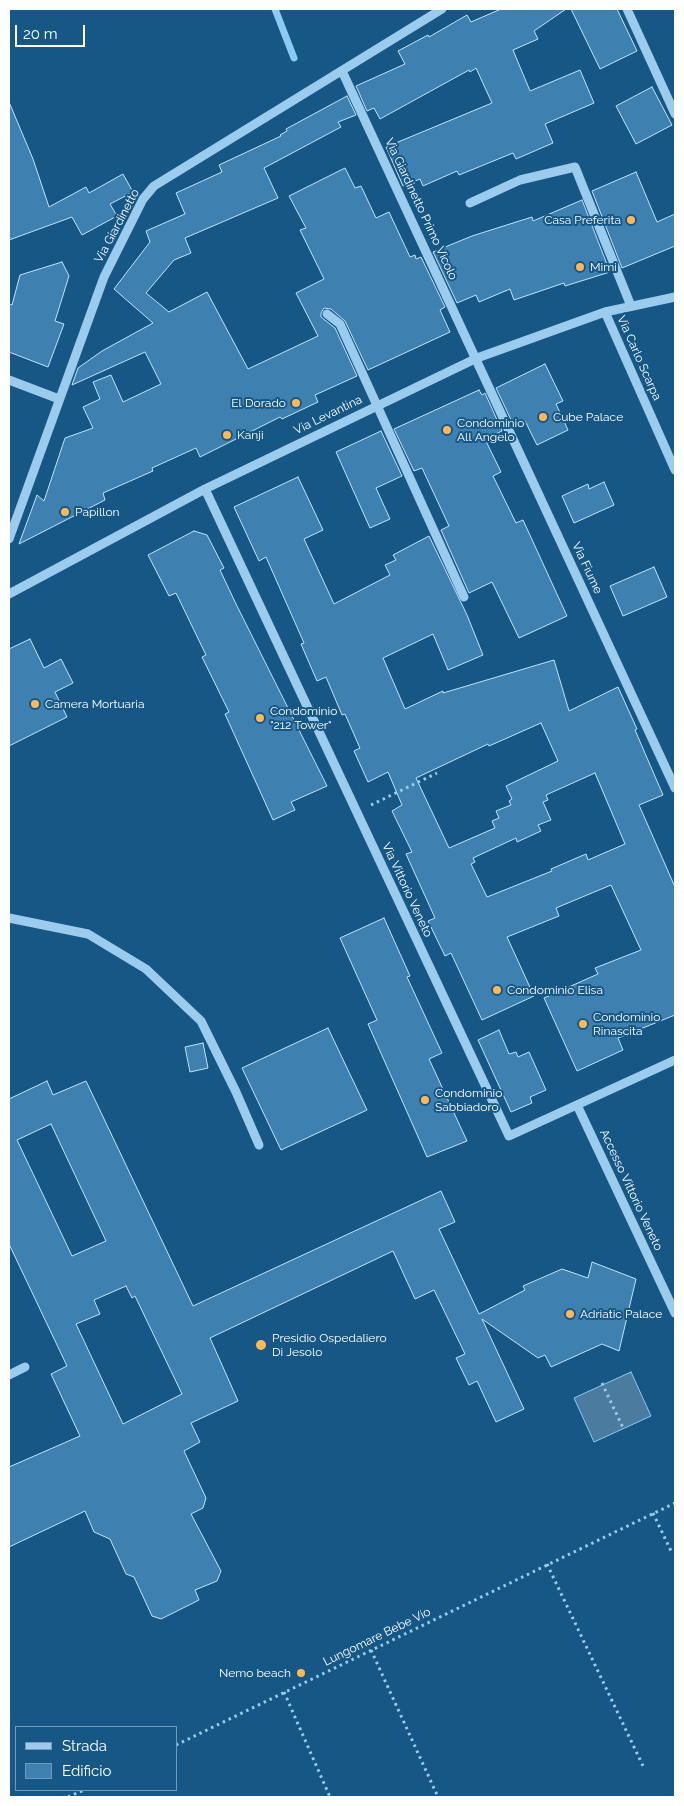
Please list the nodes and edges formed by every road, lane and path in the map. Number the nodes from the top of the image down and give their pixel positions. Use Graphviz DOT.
graph roads {
  1 [pos="442,9"];
  2 [pos="627,9"];
  3 [pos="342,71"];
  4 [pos="675,114"];
  5 [pos="470,203"];
  6 [pos="675,297"];
  7 [pos="631,306"];
  8 [pos="605,312"];
  9 [pos="327,314"];
  10 [pos="477,358"];
  11 [pos="9,380"];
  12 [pos="59,399"];
  13 [pos="378,404"];
  14 [pos="675,470"];
  15 [pos="204,489"];
  16 [pos="9,539"];
  17 [pos="9,594"];
  18 [pos="464,597"];
  19 [pos="437,773"];
  20 [pos="675,788"];
  21 [pos="357,812"];
  22 [pos="9,918"];
  23 [pos="675,1060"];
  24 [pos="577,1105"];
  25 [pos="259,1145"];
  26 [pos="675,1313"];
  27 [pos="26,1367"];
  28 [pos="9,1375"];
  29 [pos="602,1383"];
  30 [pos="624,1430"];
  31 [pos="675,1502"];
  32 [pos="653,1513"];
  33 [pos="672,1553"];
  34 [pos="547,1564"];
  35 [pos="371,1650"];
  36 [pos="284,1692"];
  37 [pos="178,1743"];
  38 [pos="644,1768"];
  39 [pos="82,1791"];
  40 [pos="68,1797"];
  41 [pos="330,1797"];
  42 [pos="438,1797"];
  1 -- 3 [label="street, Via Giardinetto"];
  2 -- 4 [label="street"];
  3 -- 10 [label="street, Via Giardinetto Primo Vicolo"];
  3 -- 12 [label="street, Via Giardinetto"];
  5 -- 7 [label="street"];
  6 -- 7 [label="street, Via Levantina"];
  7 -- 8 [label="street, Via Levantina"];
  8 -- 10 [label="street, Via Levantina"];
  8 -- 14 [label="street, Via Carlo Scarpa"];
  9 -- 13 [label="street"];
  10 -- 13 [label="street, Via Levantina"];
  10 -- 20 [label="street, Via Fiume"];
  11 -- 12 [label="street"];
  12 -- 16 [label="street, Via Giardinetto"];
  13 -- 15 [label="street, Via Levantina"];
  13 -- 18 [label="street"];
  15 -- 17 [label="street, Via Levantina"];
  15 -- 21 [label="street, Via Vittorio Veneto"];
  19 -- 21 [label="path"];
  21 -- 24 [label="street, Via Vittorio Veneto"];
  22 -- 25 [label="street"];
  23 -- 24 [label="street, Via Vittorio Veneto"];
  24 -- 26 [label="street, Accesso Vittorio Veneto"];
  27 -- 28 [label="street"];
  29 -- 30 [label="path"];
  31 -- 32 [label="path, Lungomare Bebe Vio"];
  32 -- 33 [label="path"];
  32 -- 34 [label="path, Lungomare Bebe Vio"];
  34 -- 35 [label="path, Lungomare Bebe Vio"];
  34 -- 38 [label="path"];
  35 -- 36 [label="path, Lungomare Bebe Vio"];
  35 -- 42 [label="path"];
  36 -- 37 [label="path, Lungomare Bebe Vio"];
  36 -- 41 [label="path"];
  39 -- 40 [label="path"];
}
